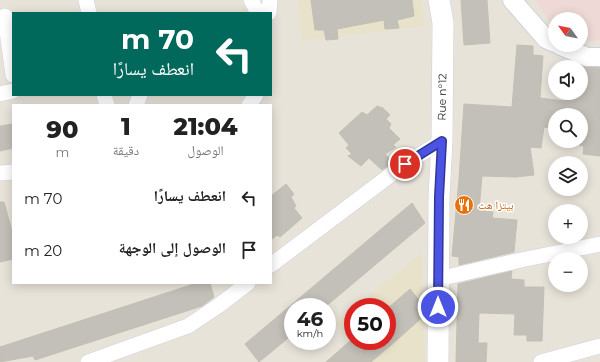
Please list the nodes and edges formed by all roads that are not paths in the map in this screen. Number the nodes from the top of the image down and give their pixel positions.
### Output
1 (86, 0) edge
2 (251, 0) edge
3 (270, 0) edge
4 (440, 0) edge
5 (512, 0) edge
6 (89, 12) edge
7 (257, 12) edge
8 (269, 12) edge
9 (5, 16) dead end
10 (548, 40) edge
11 (575, 52) edge
12 (600, 57) edge
13 (12, 68) edge
14 (12, 91) edge
15 (0, 94) edge
16 (442, 141) junction
17 (12, 172) edge
18 (0, 173) edge
19 (600, 244) edge
20 (272, 264) edge
21 (438, 279) junction
22 (247, 284) edge
23 (600, 346) edge
24 (88, 362) edge
25 (438, 362) edge
26 (541, 362) edge

1 - 6 street
2 - 7 street
3 - 8 street
4 - 16 main road, Rue n°12
5 - 10 street
9 - 13 street
11 - 12 street
14 - 15 street
16 - 20 street
16 - 21 main road, Rue n°12
17 - 18 street
19 - 21 street
21 - 25 main road, Rue n°12
22 - 24 street
23 - 26 street

